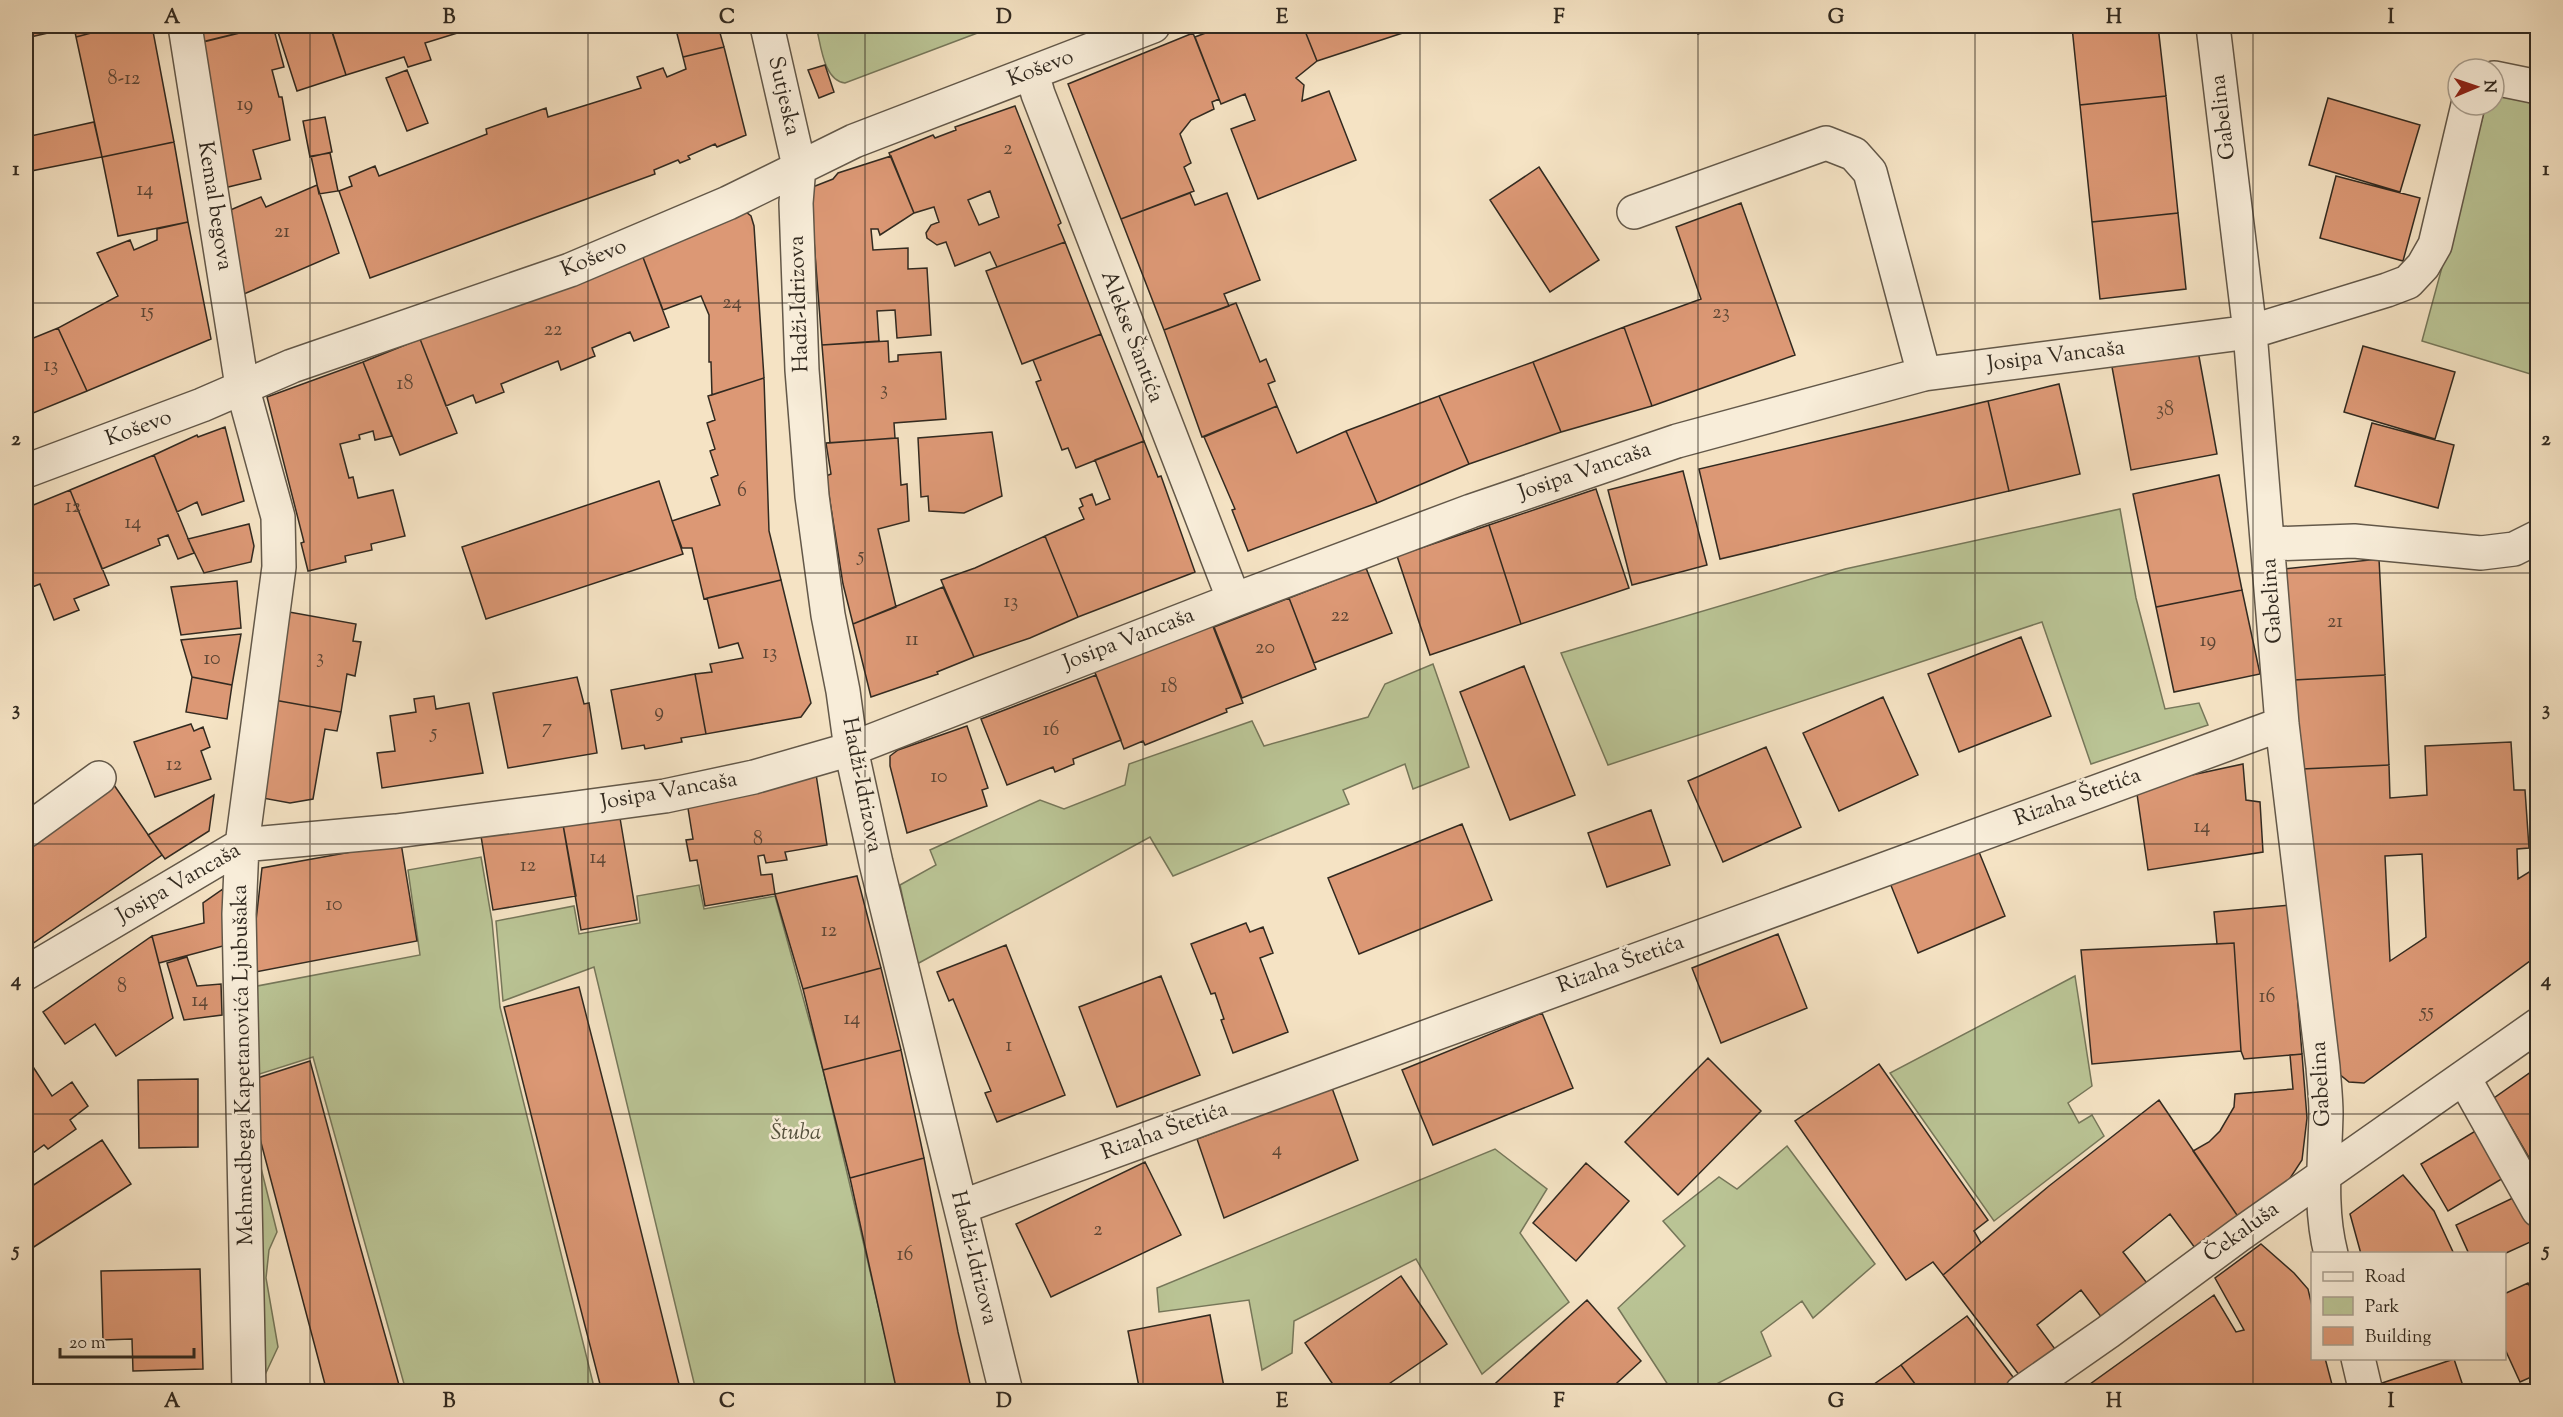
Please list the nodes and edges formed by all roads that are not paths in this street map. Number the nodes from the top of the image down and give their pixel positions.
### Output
1 (185, 26) edge
2 (767, 26) edge
3 (1153, 26) edge
4 (2213, 26) edge
5 (1032, 73) junction
6 (2506, 80) edge
7 (2538, 87) edge
8 (2465, 117) edge
9 (799, 166) junction
10 (1634, 212) dead end
11 (2250, 332) junction
12 (1924, 374) junction
13 (242, 386) junction
14 (26, 471) edge
15 (2538, 537) edge
16 (2269, 544) junction
17 (1234, 600) junction
18 (2282, 724) junction
19 (851, 749) junction
20 (99, 778) dead end
21 (26, 831) edge
22 (242, 845) junction
23 (26, 974) edge
24 (2538, 1025) edge
25 (2464, 1078) junction
26 (2322, 1176) junction
27 (961, 1207) junction
28 (2537, 1209) edge
29 (2331, 1252) edge
30 (2358, 1360) edge
31 (249, 1392) edge
32 (1006, 1392) edge
33 (2022, 1392) edge
34 (2366, 1392) edge

1 - 13 street, Kemal begova
2 - 9 street, Sutjeska
3 - 5 street, Koševo
4 - 11 street, Gabelina
5 - 9 street, Koševo
5 - 17 street, Alekse Šantića
6 - 7 street
8 - 11 street, Josipa Vancaša
9 - 13 street, Koševo
9 - 19 street, Hadži-Idrizova
10 - 12 street
11 - 12 street, Josipa Vancaša
11 - 16 street, Gabelina
12 - 17 street, Josipa Vancaša
13 - 14 street, Koševo
13 - 22 street, Mehmedbega Kapetanovića Ljubušaka
15 - 16 street
16 - 18 street, Gabelina
17 - 19 street, Josipa Vancaša
18 - 26 street, Gabelina
18 - 27 street, Rizaha Štetića
19 - 22 street, Josipa Vancaša
19 - 27 street, Hadži-Idrizova
20 - 21 street
22 - 23 street, Josipa Vancaša
22 - 31 street, Mehmedbega Kapetanovića Ljubušaka
24 - 25 street, Čekaluša
25 - 26 street, Čekaluša
25 - 28 street
26 - 29 street, Gabelina
26 - 33 street, Čekaluša
27 - 32 street, Hadži-Idrizova
30 - 34 street

